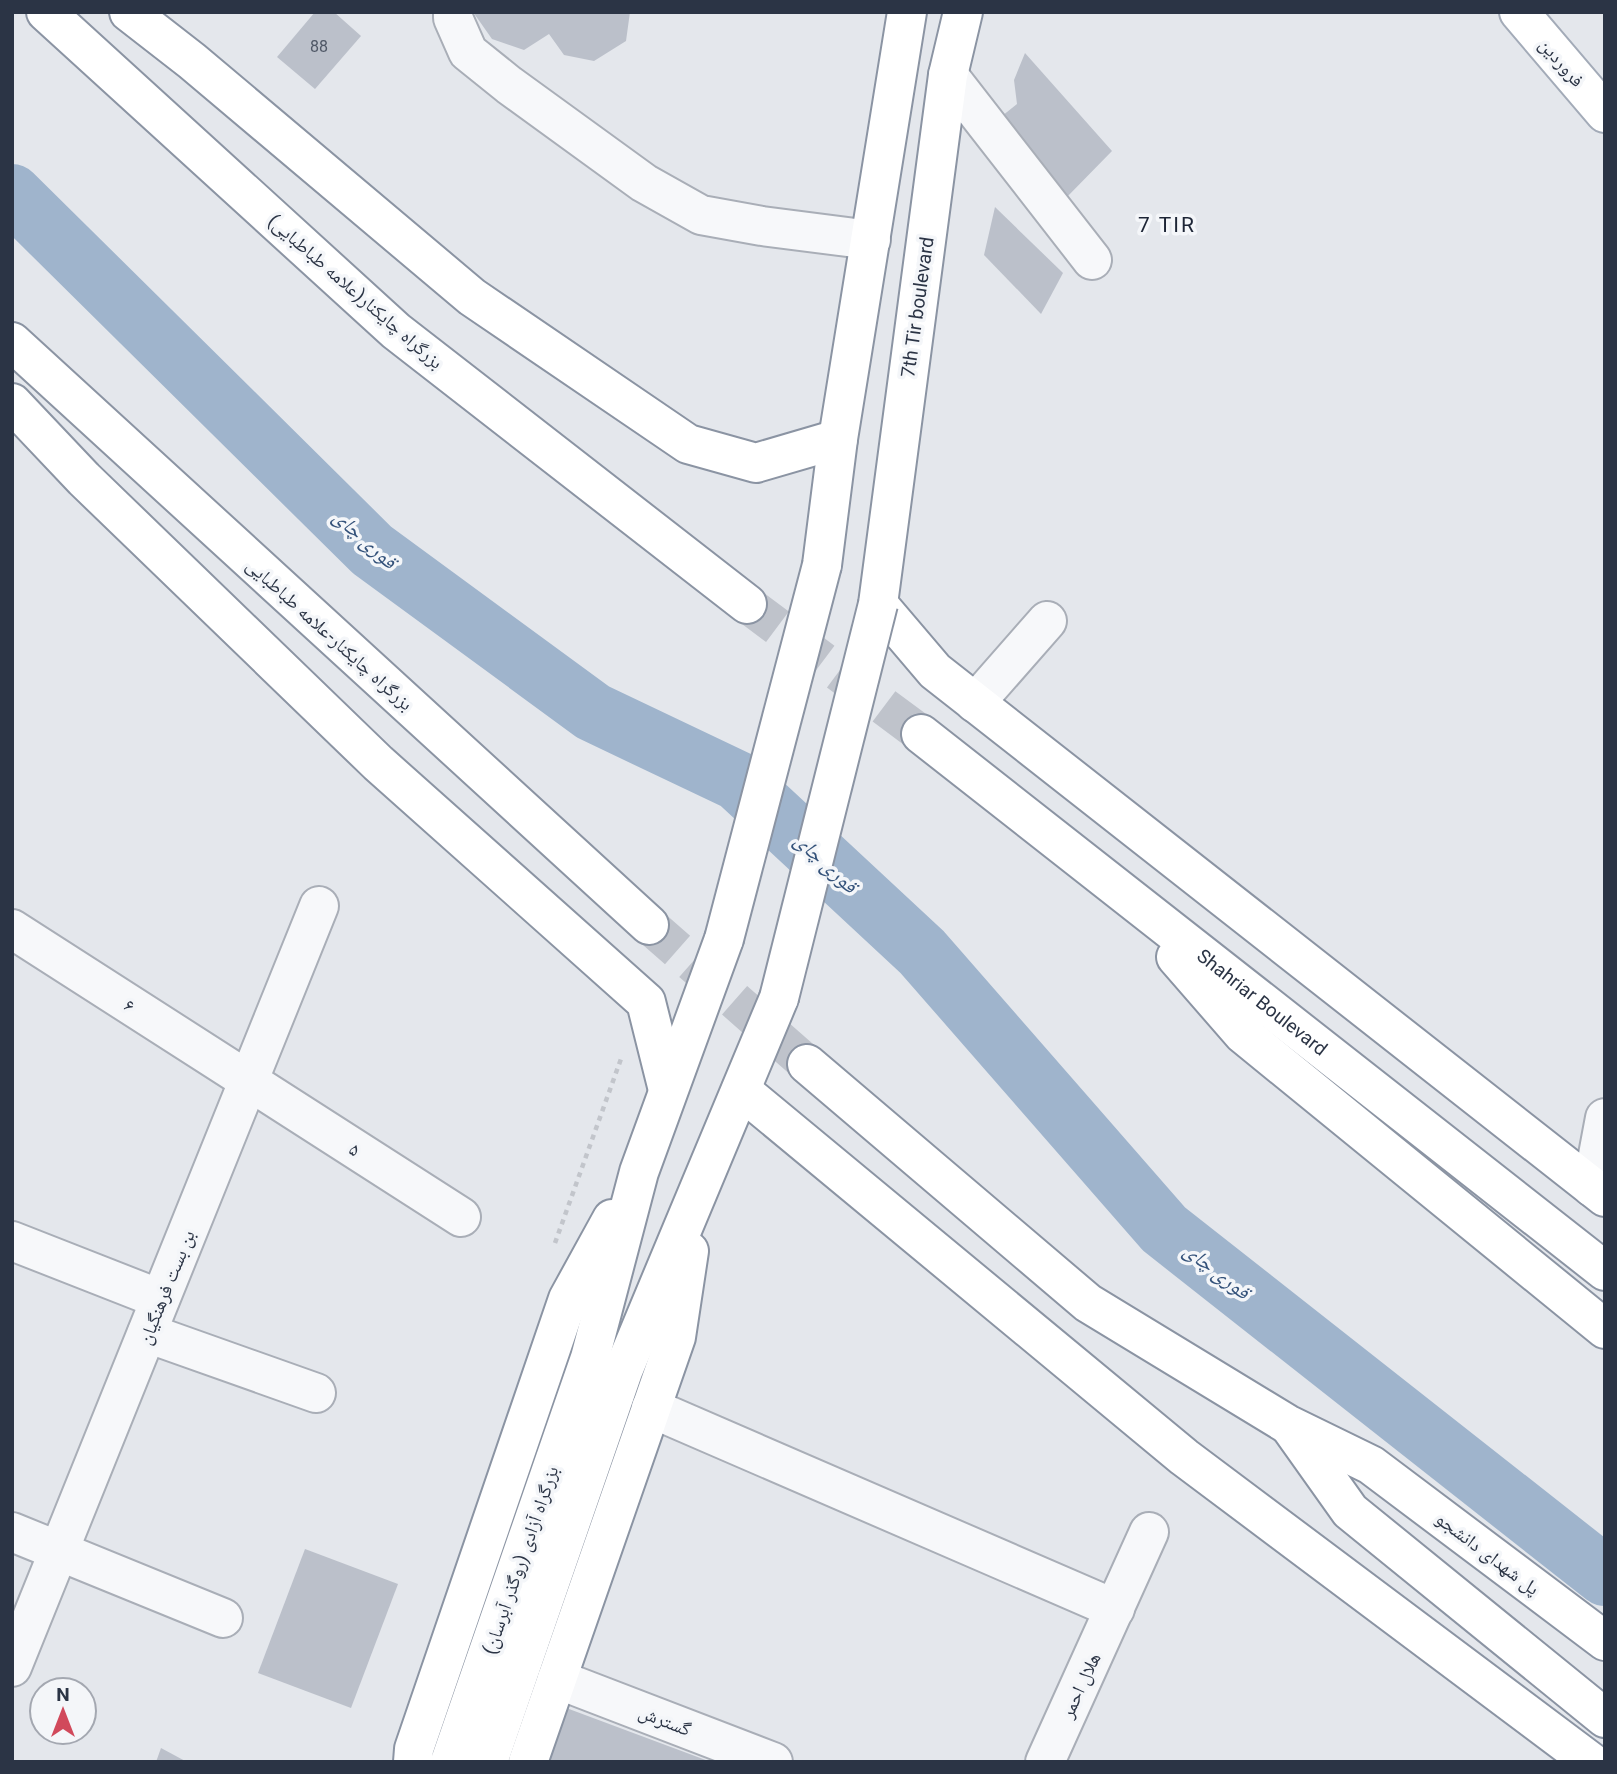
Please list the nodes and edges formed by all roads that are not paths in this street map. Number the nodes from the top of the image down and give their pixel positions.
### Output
1 (46, 12) edge
2 (129, 12) edge
3 (453, 12) edge
4 (907, 12) edge
5 (963, 12) edge
6 (1519, 12) edge
7 (947, 75) junction
8 (1605, 113) edge
9 (871, 240) junction
10 (1092, 260) dead end
11 (12, 342) edge
12 (12, 403) edge
13 (838, 439) junction
14 (747, 604) tunnel mouth
15 (878, 604) junction
16 (1047, 621) dead end
17 (975, 703) junction
18 (921, 734) tunnel mouth
19 (1118, 889) junction
20 (319, 906) dead end
21 (649, 925) tunnel mouth
22 (12, 929) edge
23 (807, 1063) tunnel mouth
24 (249, 1081) junction
25 (668, 1090) junction
26 (741, 1090) junction
27 (1605, 1118) edge
28 (639, 1172) junction
29 (1599, 1192) edge
30 (698, 1196) junction
31 (461, 1217) dead end
32 (12, 1241) edge
33 (1605, 1271) edge
34 (154, 1316) junction
35 (1605, 1329) edge
36 (606, 1365) junction
37 (316, 1392) dead end
38 (651, 1408) junction
39 (1287, 1424) junction
40 (12, 1532) edge
41 (1149, 1532) dead end
42 (59, 1551) junction
43 (1115, 1609) junction
44 (223, 1618) dead end
45 (1605, 1641) edge
46 (12, 1667) edge
47 (557, 1679) junction
48 (1605, 1718) edge
49 (412, 1758) edge
50 (450, 1762) edge
51 (488, 1762) edge
52 (528, 1762) edge
53 (773, 1762) edge
54 (1045, 1762) edge
55 (1591, 1762) edge

1 - 14 main road, بزرگراه چایکنار(علامه طباطبایی)
2 - 13 main road
3 - 9 street
4 - 9 main road
5 - 7 main road, 7th Tir boulevard
6 - 8 main road, فروردین
7 - 10 street
7 - 15 main road, 7th Tir boulevard
9 - 13 main road
11 - 21 main road, بزرگراه چایکنار-علامه طباطبایی
12 - 25 main road
13 - 25 main road, bridge
15 - 17 main road
15 - 26 main road, 7th Tir boulevard, bridge
16 - 17 street
17 - 29 main road
18 - 19 main road, Shahriar Boulevard
19 - 33 main road, Shahriar Boulevard
19 - 35 main road
20 - 24 street, بن بست فرهنگیان
22 - 24 street, ۶
23 - 39 main road, پل شهدای دانشجو
24 - 31 street, ۵
24 - 34 street, بن بست فرهنگیان
25 - 28 main road
26 - 30 main road, 7th Tir boulevard
26 - 55 main road
27 - 29 street
28 - 36 main road
28 - 49 main road
30 - 36 main road
30 - 38 main road
32 - 34 street
34 - 37 street
34 - 42 street, بن بست فرهنگیان
36 - 50 main road, بزرگراه آزادی (روگذر آبرسان)
36 - 51 main road, بزرگراه آزادی (روگذر آبرسان)
38 - 43 street
38 - 47 main road
39 - 45 main road, پل شهدای دانشجو
39 - 48 main road
40 - 42 street
41 - 43 street, هلال احمر
42 - 44 street
42 - 46 street, بن بست فرهنگیان
43 - 54 street, هلال احمر
47 - 52 main road
47 - 53 street, گسترش

